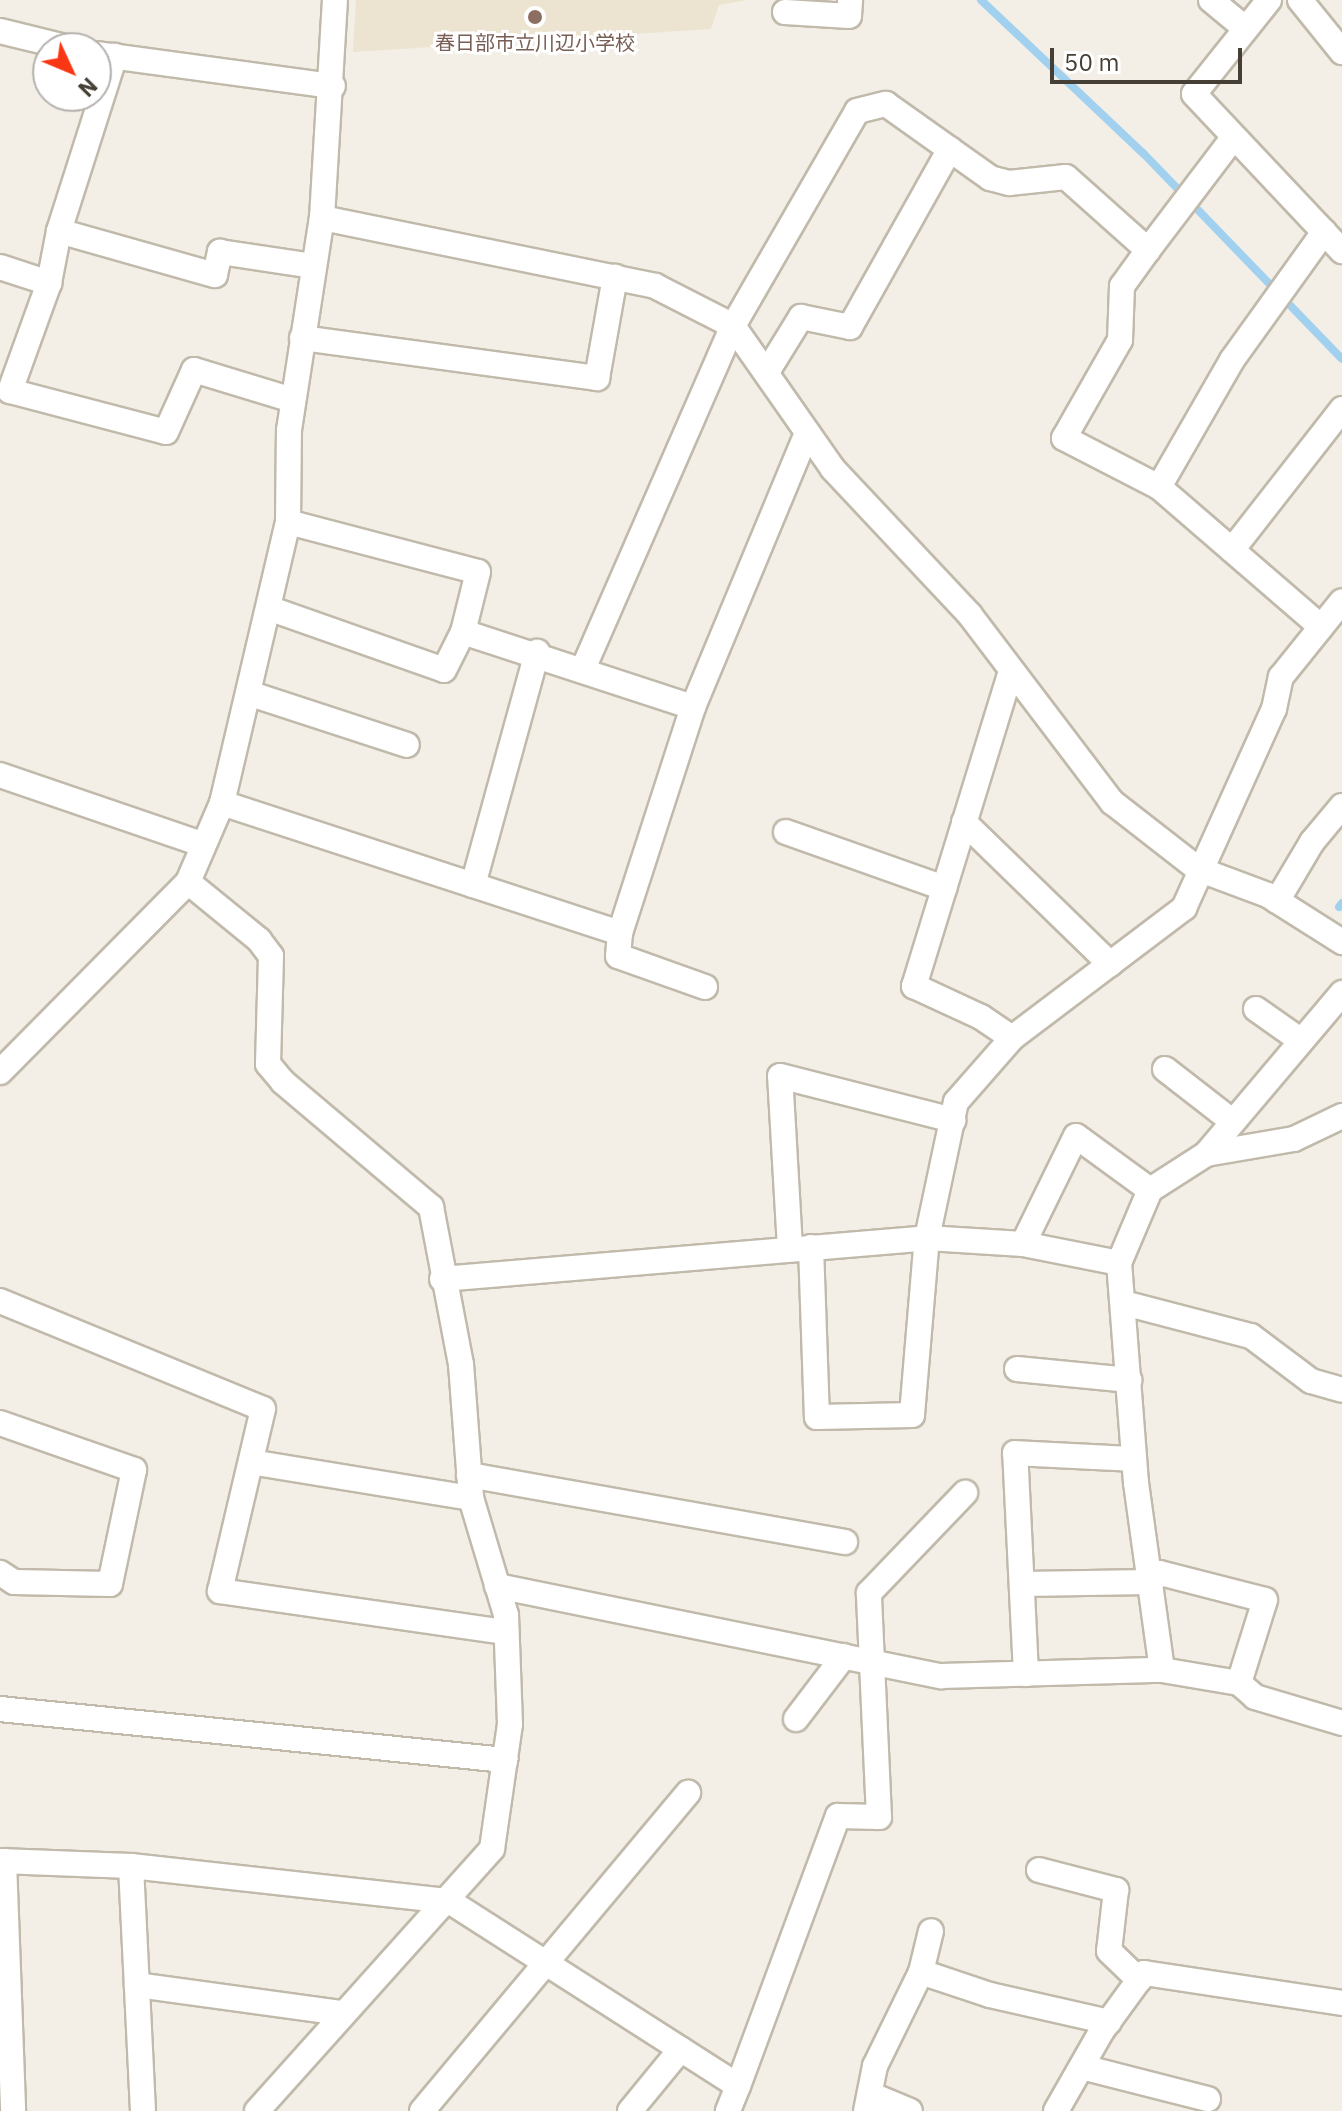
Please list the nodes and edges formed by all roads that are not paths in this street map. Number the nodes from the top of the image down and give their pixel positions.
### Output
1 (335, 0) edge
2 (850, 0) edge
3 (1211, 0) edge
4 (1269, 0) edge
5 (1300, 0) edge
6 (785, 12) dead end
7 (1246, 29) junction
8 (0, 31) edge
9 (32, 39) edge
10 (1342, 52) edge
11 (112, 56) edge
12 (333, 86) junction
13 (91, 112) edge
14 (1233, 138) junction
15 (950, 149) junction
16 (322, 218) junction
17 (59, 231) junction
18 (1324, 232) junction
19 (1148, 250) junction
20 (1342, 251) edge
21 (314, 266) junction
22 (0, 267) edge
23 (615, 277) junction
24 (49, 283) junction
25 (733, 326) junction
26 (302, 338) junction
27 (767, 372) junction
28 (293, 400) junction
29 (1342, 409) edge
30 (807, 433) junction
31 (1159, 487) junction
32 (288, 522) junction
33 (1232, 550) junction
34 (1342, 601) edge
35 (271, 609) junction
36 (1321, 627) junction
37 (463, 632) junction
38 (537, 652) junction
39 (583, 669) junction
40 (1011, 671) junction
41 (248, 693) junction
42 (693, 707) junction
43 (407, 745) dead end
44 (0, 775) edge
45 (222, 803) junction
46 (1342, 806) edge
47 (964, 822) junction
48 (786, 832) dead end
49 (201, 844) junction
50 (1198, 869) junction
51 (188, 882) junction
52 (473, 885) junction
53 (944, 888) junction
54 (1277, 901) junction
55 (620, 933) junction
56 (1342, 942) edge
57 (1110, 964) junction
58 (705, 987) dead end
59 (1342, 993) edge
60 (1256, 1009) dead end
61 (1012, 1038) junction
62 (1300, 1040) junction
63 (1165, 1069) dead end
64 (0, 1072) edge
65 (1342, 1116) edge
66 (953, 1120) junction
67 (1233, 1122) junction
68 (1206, 1154) junction
69 (1150, 1190) junction
70 (927, 1238) junction
71 (1023, 1244) junction
72 (800, 1247) junction
73 (1119, 1263) junction
74 (442, 1279) junction
75 (0, 1301) edge
76 (1124, 1303) junction
77 (1017, 1369) dead end
78 (1129, 1380) junction
79 (1342, 1390) edge
80 (0, 1423) edge
81 (1134, 1459) junction
82 (251, 1462) junction
83 (470, 1486) junction
84 (965, 1493) dead end
85 (845, 1542) dead end
86 (0, 1573) edge
87 (1150, 1582) junction
88 (1022, 1584) junction
89 (497, 1586) junction
90 (506, 1632) junction
91 (844, 1656) junction
92 (876, 1663) junction
93 (1162, 1670) junction
94 (1026, 1674) junction
95 (1239, 1683) junction
96 (0, 1709) edge
97 (796, 1719) dead end
98 (1342, 1723) edge
99 (505, 1760) junction
100 (688, 1793) dead end
101 (2, 1861) edge
102 (131, 1866) junction
103 (1039, 1870) dead end
104 (449, 1901) junction
105 (931, 1931) dead end
106 (545, 1963) junction
107 (921, 1972) junction
108 (1139, 1980) junction
109 (137, 1985) junction
110 (1342, 2003) edge
111 (341, 2013) junction
112 (1109, 2022) junction
113 (681, 2049) junction
114 (1082, 2067) junction
115 (738, 2086) junction
116 (1208, 2099) dead end
117 (869, 2103) edge
118 (13, 2111) edge
119 (143, 2111) edge
120 (257, 2111) edge
121 (422, 2111) edge
122 (630, 2111) edge
123 (728, 2111) edge
124 (910, 2111) edge
125 (1056, 2111) edge

1 - 12 street
2 - 6 street
3 - 7 street
4 - 7 street
5 - 10 street
7 - 14 street
8 - 9 street
11 - 12 street
12 - 16 street
13 - 17 street
14 - 18 street
14 - 19 street
15 - 19 street
15 - 25 street
15 - 27 street
16 - 21 street
16 - 23 street
17 - 21 street
17 - 24 street
18 - 20 street
18 - 31 street
19 - 31 street
21 - 26 street
22 - 24 street
23 - 25 street
23 - 26 street
24 - 28 street
25 - 27 street
25 - 39 street
26 - 28 street
27 - 30 street
28 - 32 street
29 - 33 street
30 - 40 street
30 - 42 street
31 - 33 street
32 - 35 street
32 - 37 street
33 - 36 street
34 - 36 street
35 - 37 street
35 - 41 street
36 - 50 street
37 - 38 street
38 - 39 street
38 - 52 street
39 - 42 street
40 - 47 street
40 - 50 street
41 - 43 street
41 - 45 street
42 - 55 street
44 - 49 street
45 - 49 street
45 - 52 street
46 - 54 street
47 - 53 street
47 - 57 street
48 - 53 street
49 - 51 street
50 - 54 street
50 - 57 street
51 - 64 street
51 - 74 street
52 - 55 street
53 - 61 street
54 - 56 street
55 - 58 street
57 - 61 street
59 - 62 street
60 - 62 street
61 - 66 street
62 - 67 street
63 - 67 street
65 - 68 street
66 - 70 street
66 - 72 street
67 - 68 street
68 - 69 street
69 - 71 street
69 - 73 street
70 - 71 street
70 - 72 street
70 - 72 street
71 - 73 street
72 - 74 street
73 - 76 street
74 - 83 street
75 - 82 street
76 - 78 street
76 - 79 street
77 - 78 street
78 - 81 street
80 - 86 street
81 - 87 street
81 - 88 street
82 - 83 street
82 - 90 street
83 - 85 street
83 - 89 street
84 - 92 street
87 - 88 street
87 - 93 street
87 - 95 street
88 - 94 street
89 - 90 street
89 - 91 street
90 - 99 street
91 - 92 street
91 - 97 street
92 - 94 street
92 - 115 street
93 - 94 street
93 - 95 street
95 - 98 street
96 - 99 street
99 - 104 street
100 - 106 street
101 - 102 street
101 - 118 street
102 - 104 street
102 - 109 street
103 - 108 street
104 - 106 street
104 - 111 street
105 - 107 street
106 - 113 street
106 - 121 street
107 - 112 street
107 - 117 street
108 - 110 street
108 - 112 street
109 - 111 street
109 - 119 street
111 - 120 street
112 - 114 street
113 - 115 street
113 - 122 street
114 - 116 street
114 - 125 street
115 - 123 street
117 - 124 street

